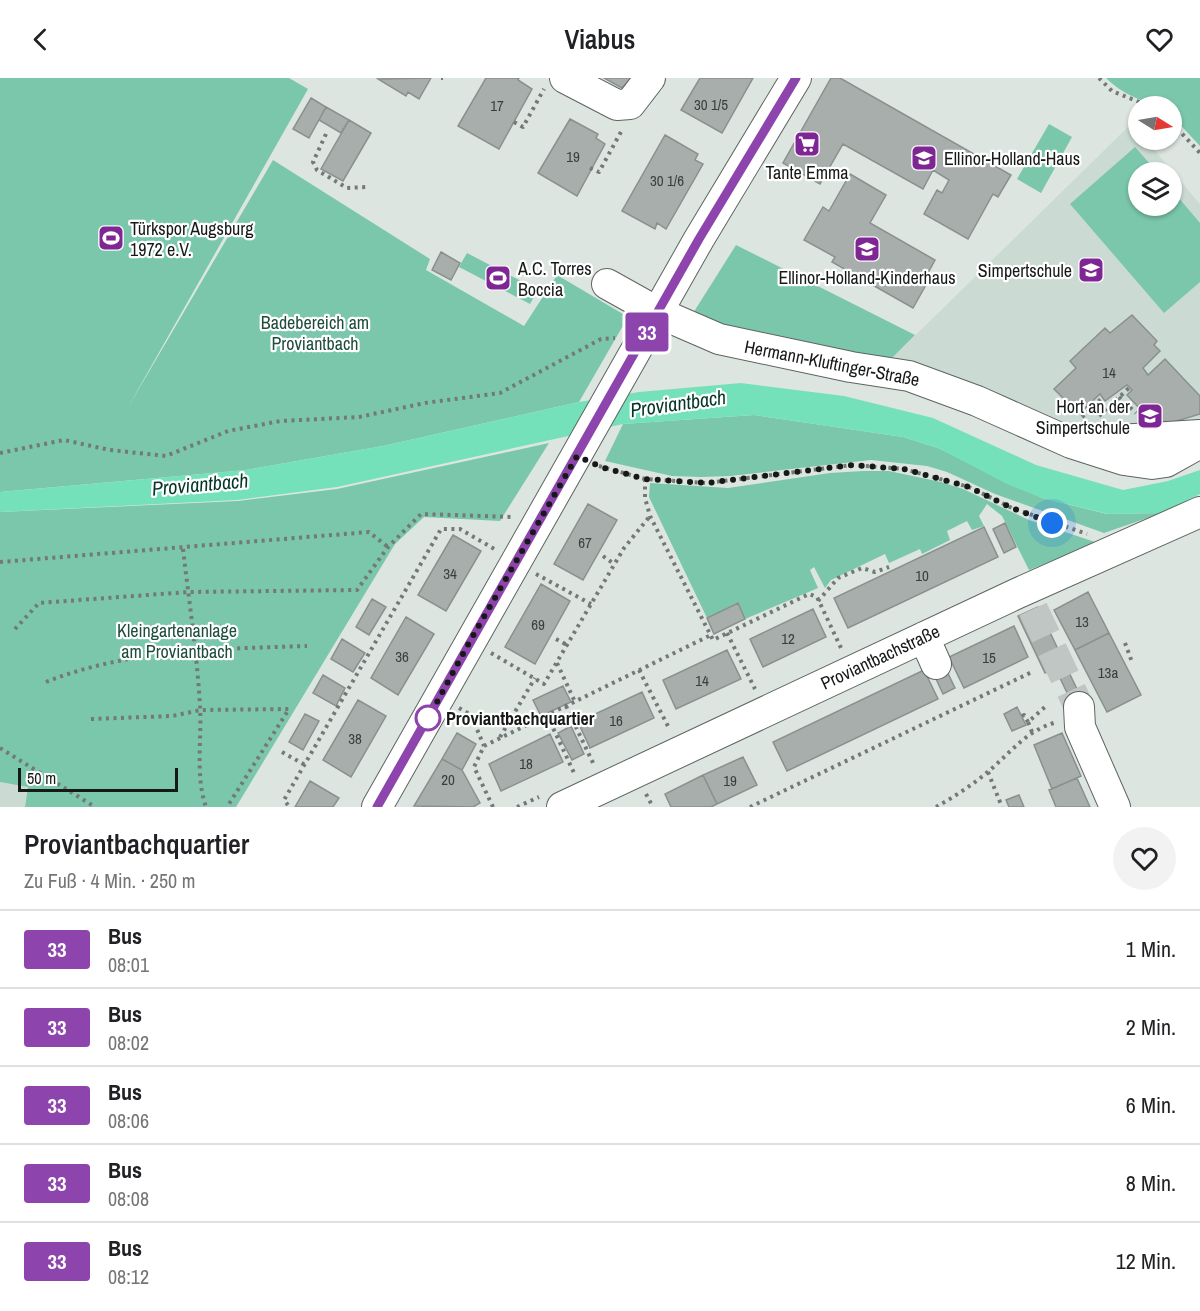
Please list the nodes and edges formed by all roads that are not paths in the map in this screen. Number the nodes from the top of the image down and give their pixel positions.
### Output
1 (650, 78) edge
2 (796, 78) edge
3 (555, 83) edge
4 (607, 284) dead end
5 (647, 333) junction
6 (1076, 430) junction
7 (1200, 435) edge
8 (1200, 442) edge
9 (1200, 512) edge
10 (924, 637) junction
11 (936, 664) dead end
12 (1079, 717) tunnel mouth
13 (377, 807) edge
14 (562, 807) edge
15 (1115, 807) edge

1 - 3 street
2 - 5 street
4 - 5 street, Hermann-Kluftinger-Straße
5 - 6 street, Hermann-Kluftinger-Straße
5 - 13 street
6 - 7 street, Hermann-Kluftinger-Straße
6 - 8 street, Hermann-Kluftinger-Straße
9 - 10 street, Proviantbachstraße
10 - 11 street
10 - 14 street, Proviantbachstraße
12 - 15 street

